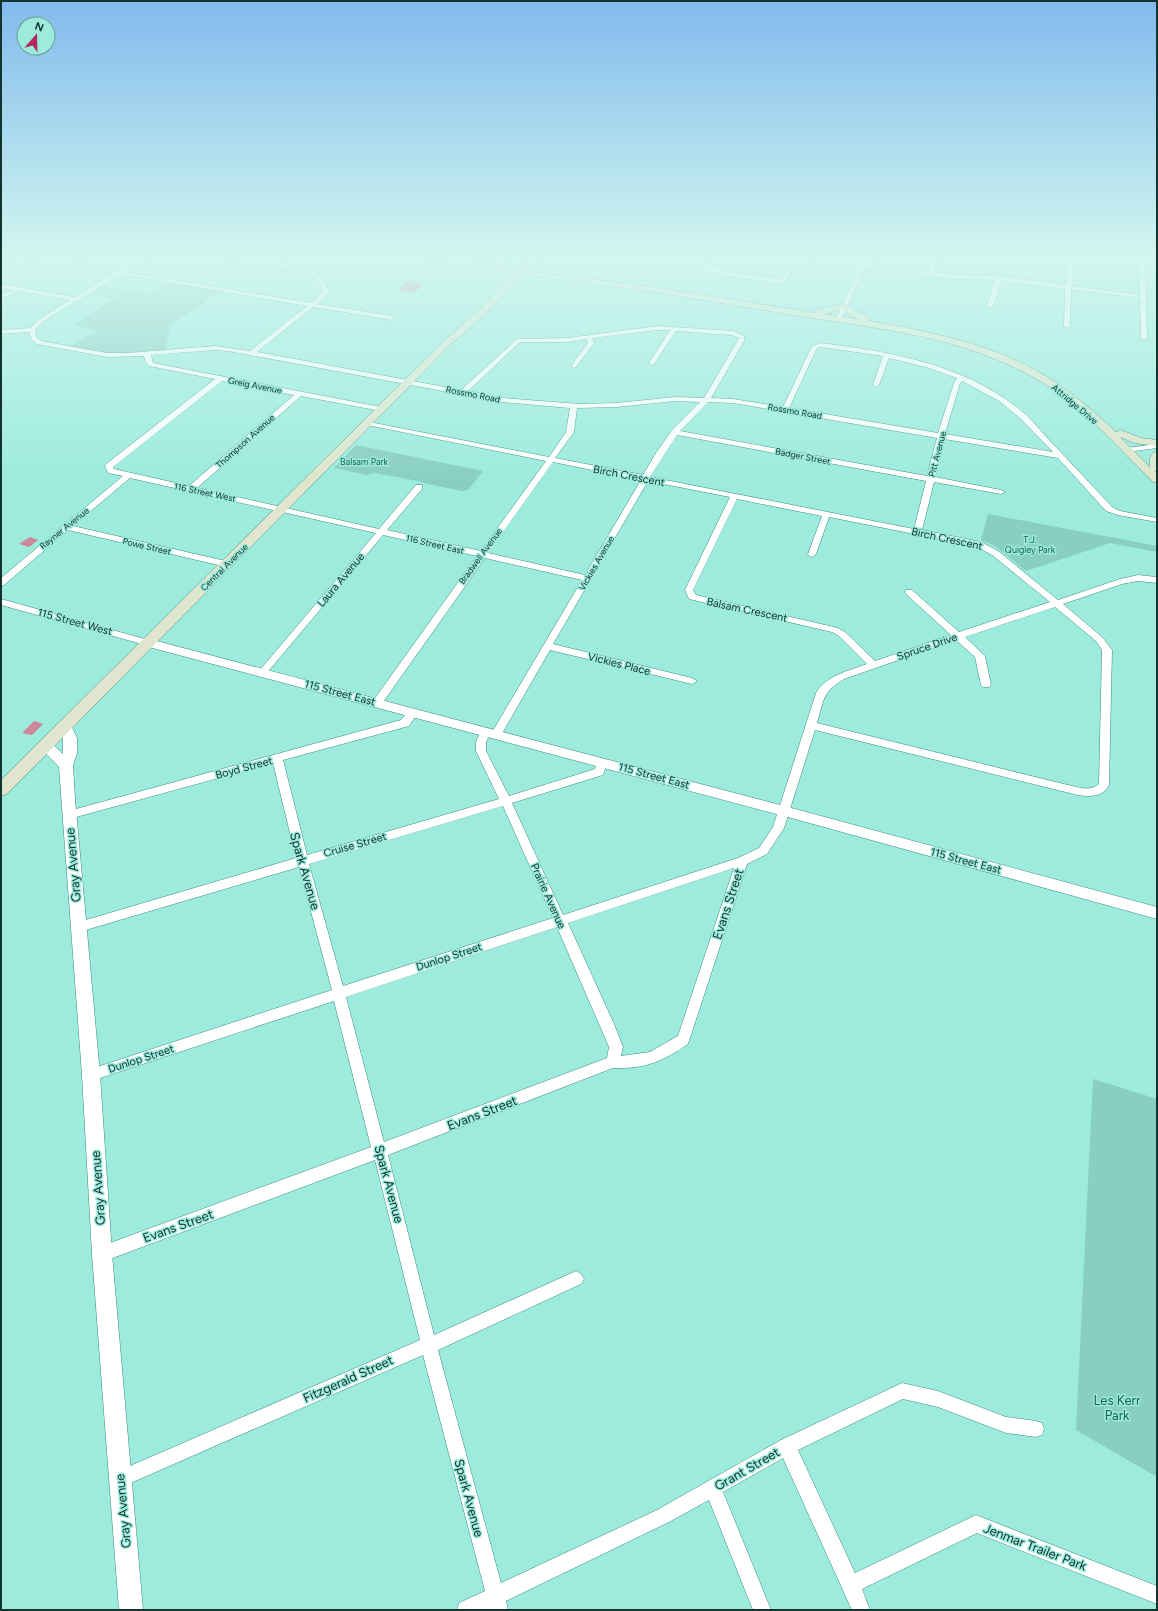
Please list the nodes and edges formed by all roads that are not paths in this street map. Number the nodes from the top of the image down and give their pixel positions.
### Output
1 (32, 333) edge
2 (278, 333) edge
3 (459, 333) edge
4 (616, 333) edge
5 (671, 333) edge
6 (733, 333) edge
7 (919, 333) edge
8 (938, 333) edge
9 (1144, 333) edge
10 (589, 338) junction
11 (1144, 338) dead end
12 (148, 353) junction
13 (252, 354) junction
14 (887, 355) junction
15 (652, 363) dead end
16 (574, 366) dead end
17 (962, 377) junction
18 (221, 378) junction
19 (408, 382) junction
20 (876, 385) dead end
21 (462, 392) junction
22 (299, 394) junction
23 (706, 400) junction
24 (574, 406) junction
25 (381, 409) junction
26 (785, 410) junction
27 (367, 423) junction
28 (675, 432) junction
29 (1121, 433) junction
30 (941, 437) junction
31 (1157, 444) edge
32 (1132, 450) junction
33 (1157, 454) edge
34 (1060, 456) junction
35 (549, 460) junction
36 (1157, 468) edge
37 (129, 475) junction
38 (645, 479) junction
39 (930, 480) junction
40 (1157, 480) edge
41 (419, 487) dead end
42 (191, 489) junction
43 (1001, 492) dead end
44 (734, 497) junction
45 (282, 509) junction
46 (826, 515) junction
47 (1157, 520) edge
48 (67, 527) junction
49 (381, 532) junction
50 (917, 532) junction
51 (812, 554) dead end
52 (482, 555) junction
53 (227, 564) junction
54 (587, 578) junction
55 (1157, 580) edge
56 (1, 583) edge
57 (909, 592) dead end
58 (1, 602) edge
59 (1056, 603) junction
60 (958, 637) junction
61 (149, 642) junction
62 (547, 646) junction
63 (874, 666) junction
64 (262, 673) junction
65 (692, 681) dead end
66 (986, 685) dead end
67 (376, 703) junction
68 (413, 712) junction
69 (811, 725) junction
70 (65, 726) junction
71 (491, 733) junction
72 (46, 746) junction
73 (277, 759) junction
74 (602, 763) junction
75 (66, 765) junction
76 (1, 790) edge
77 (506, 801) junction
78 (784, 811) junction
79 (69, 815) junction
80 (302, 861) junction
81 (742, 861) junction
82 (1157, 913) edge
83 (559, 920) junction
84 (79, 927) junction
85 (339, 993) junction
86 (613, 1062) junction
87 (91, 1075) junction
88 (380, 1151) junction
89 (102, 1254) junction
90 (576, 1279) dead end
91 (430, 1345) junction
92 (1036, 1429) dead end
93 (787, 1446) junction
94 (120, 1479) junction
95 (713, 1488) junction
96 (851, 1585) junction
97 (1157, 1595) edge
98 (497, 1603) edge
99 (131, 1610) edge
100 (466, 1610) edge
101 (762, 1610) edge
102 (861, 1610) edge

1 - 12 street, Rossmo Road
2 - 13 street
3 - 19 main road, Central Avenue
4 - 10 street
5 - 15 street
6 - 23 street, Vickies Avenue
7 - 32 main road, Attridge Drive
8 - 29 main road, Attridge Drive
9 - 11 street
10 - 16 street
10 - 21 street
12 - 13 street, Rossmo Road
12 - 18 street
13 - 19 street, Rossmo Road
14 - 17 street
14 - 20 street
14 - 26 street
17 - 30 street, Pitt Avenue
17 - 34 street
18 - 22 street, Greig Avenue
18 - 37 street, Greig Avenue
19 - 21 street, Rossmo Road
19 - 25 main road, Central Avenue
21 - 24 street, Rossmo Road
22 - 25 street, Greig Avenue
22 - 42 street, Thompson Avenue
23 - 24 street, Rossmo Road
23 - 26 street, Rossmo Road
23 - 28 street, Vickies Avenue
24 - 35 street, Bradwell Avenue
25 - 27 main road, Central Avenue
26 - 30 street, Rossmo Road
27 - 35 street, Birch Crescent
27 - 45 main road, Central Avenue
28 - 38 street, Vickies Avenue
28 - 39 street, Badger Street
29 - 31 main road
29 - 32 main road, Attridge Drive
30 - 34 street, Rossmo Road
30 - 39 street, Pitt Avenue
31 - 32 street
32 - 36 main road, Attridge Drive
32 - 40 main road, Attridge Drive
33 - 36 main road
34 - 47 street
35 - 38 street, Birch Crescent
35 - 52 street, Bradwell Avenue
37 - 42 street, 116 Street West
37 - 48 street, Rayner Avenue
38 - 44 street, Birch Crescent
38 - 54 street, Vickies Avenue
39 - 43 street, Badger Street
39 - 50 street, Pitt Avenue
41 - 49 street, Laura Avenue
42 - 45 street, 116 Street West
44 - 46 street, Birch Crescent
44 - 63 street, Balsam Crescent
45 - 49 street, 116 Street East
45 - 53 main road, Central Avenue
46 - 50 street, Birch Crescent
46 - 51 street
48 - 53 street, Powe Street
48 - 56 street, Rayner Avenue
49 - 52 street, 116 Street East
49 - 64 street, Laura Avenue
50 - 59 street, Birch Crescent
52 - 54 street, 116 Street East
52 - 67 street, Bradwell Avenue
53 - 61 main road, Central Avenue
54 - 62 street, Vickies Avenue
55 - 59 street, Spruce Drive
57 - 60 street
58 - 61 street, 115 Street West
59 - 60 street, Spruce Drive
59 - 69 street, Birch Crescent
60 - 63 street, Spruce Drive
60 - 66 street
61 - 64 street, 115 Street East
61 - 70 main road, Central Avenue
62 - 65 street, Vickies Place
62 - 71 street, Vickies Avenue
63 - 69 street, Spruce Drive
64 - 67 street, 115 Street East
67 - 68 street, 115 Street East
68 - 71 street, 115 Street East
68 - 73 street, Boyd Street
69 - 78 street, Spruce Drive
70 - 72 main road, Central Avenue
70 - 75 street, Gray Avenue
71 - 74 street, 115 Street East
71 - 77 street, Prairie Avenue
72 - 75 street
72 - 76 main road, Central Avenue
73 - 79 street, Boyd Street
73 - 80 street, Spark Avenue
74 - 77 street, Cruise Street
74 - 78 street, 115 Street East
75 - 79 street, Gray Avenue
77 - 80 street, Cruise Street
77 - 83 street, Prairie Avenue
78 - 81 street, Dunlop Street
78 - 82 street, 115 Street East
79 - 84 street, Gray Avenue
80 - 84 street, Cruise Street
80 - 85 street, Spark Avenue
81 - 83 street, Dunlop Street
81 - 86 street, Evans Street
83 - 85 street, Dunlop Street
83 - 86 street, Prairie Avenue
84 - 87 street, Gray Avenue
85 - 87 street, Dunlop Street
85 - 88 street, Spark Avenue
86 - 88 street, Evans Street
87 - 89 street, Gray Avenue
88 - 89 street, Evans Street
88 - 91 street, Spark Avenue
89 - 94 street, Gray Avenue
90 - 91 street, Fitzgerald Street
91 - 94 street, Fitzgerald Street
91 - 98 street, Spark Avenue
92 - 93 street, Grant Street
93 - 95 street, Grant Street
93 - 96 street
94 - 99 street, Gray Avenue
95 - 98 street, Grant Street
95 - 101 street
96 - 97 street, Jenmar Trailer Park
96 - 102 street
98 - 100 street, Grant Street

